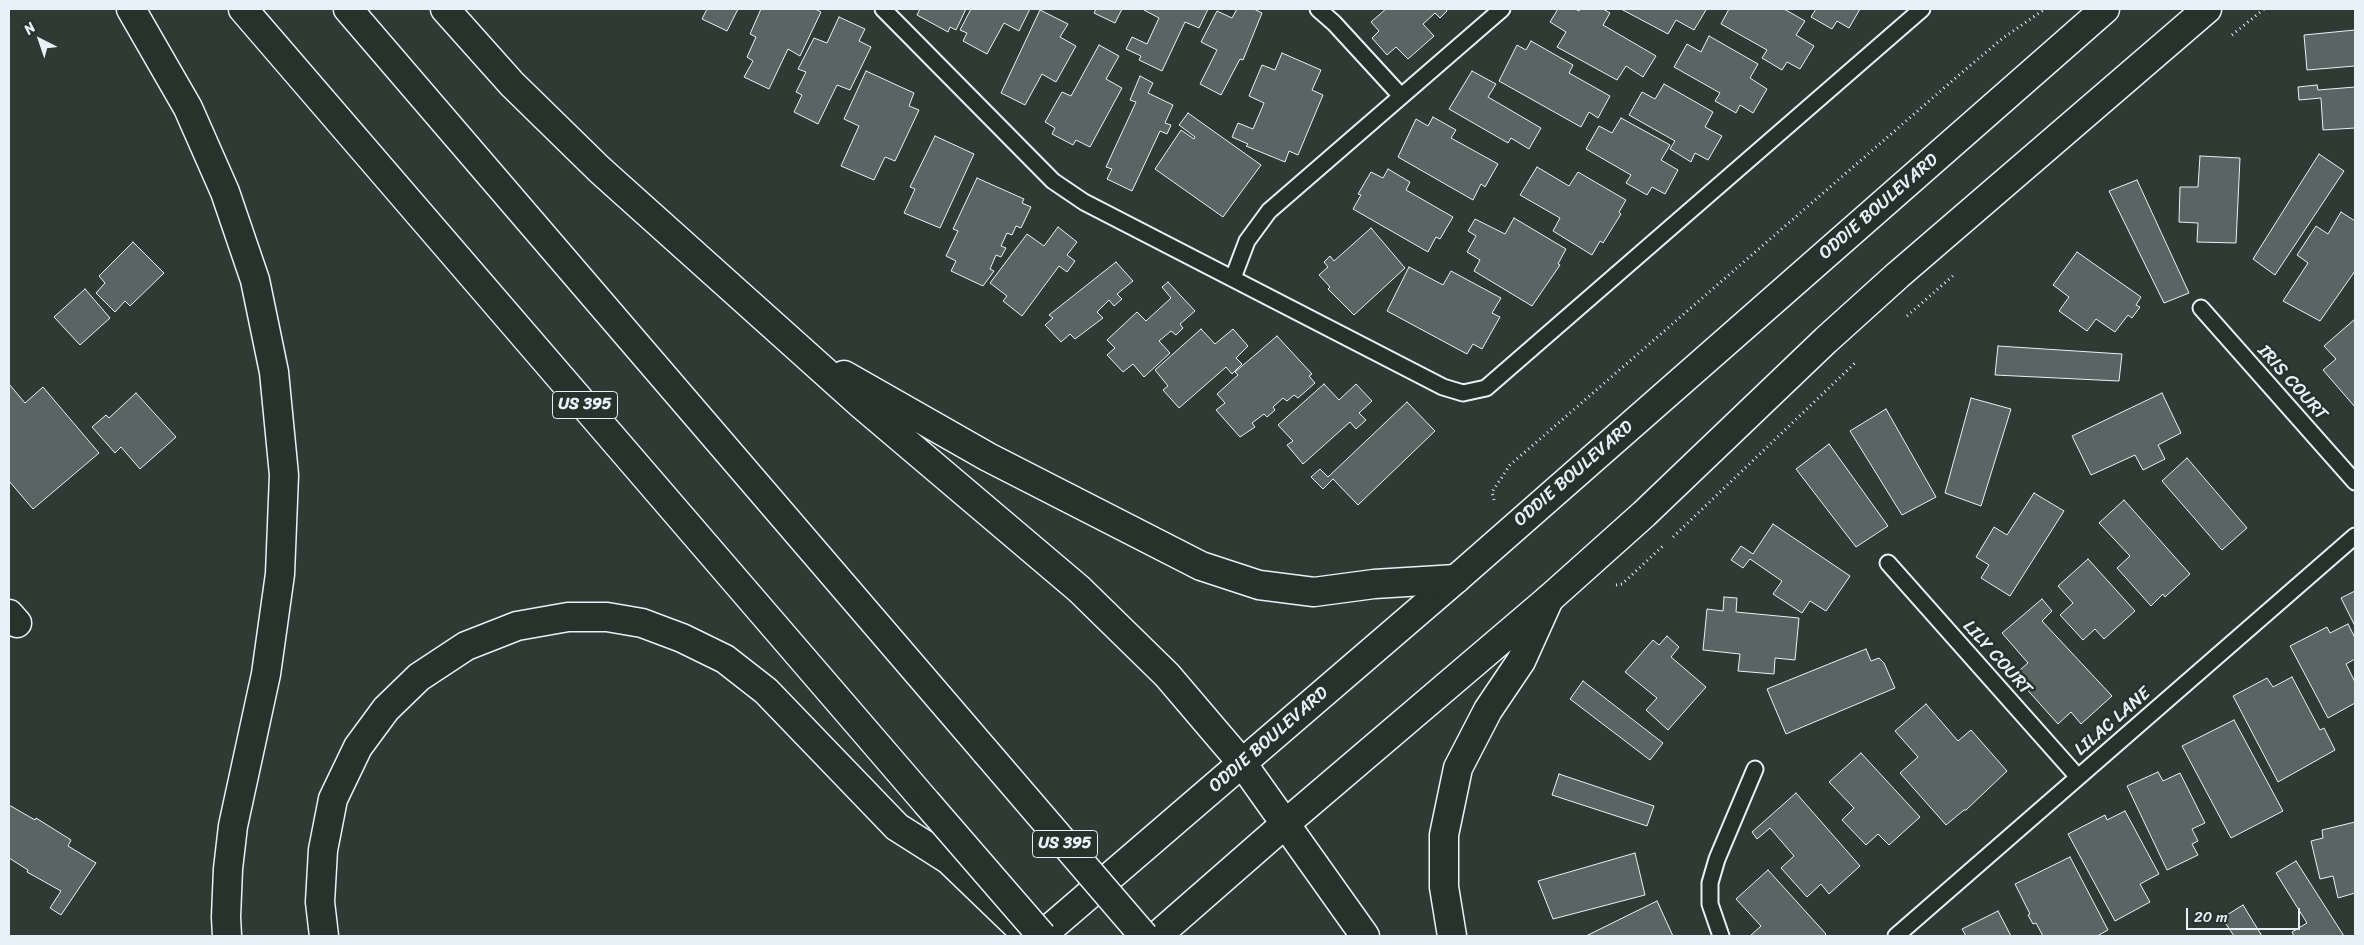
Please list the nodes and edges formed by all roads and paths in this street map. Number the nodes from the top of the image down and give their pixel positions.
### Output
1 (130, 9) edge
2 (243, 9) edge
3 (348, 9) edge
4 (445, 9) edge
5 (884, 9) edge
6 (1318, 9) edge
7 (1502, 9) edge
8 (1922, 9) edge
9 (2045, 9) edge
10 (2105, 9) edge
11 (2207, 9) edge
12 (2264, 9) edge
13 (2224, 41) dead end
14 (1401, 96) junction
15 (1958, 271) dead end
16 (1233, 278) junction
17 (2201, 308) dead end
18 (1901, 322) dead end
19 (809, 357) junction
20 (1858, 360) dead end
21 (2355, 482) edge
22 (2355, 536) edge
23 (1502, 538) junction
24 (1888, 563) dead end
25 (1456, 579) junction
26 (1556, 592) junction
27 (1242, 763) junction
28 (1755, 769) dead end
29 (2078, 778) junction
30 (1284, 824) junction
31 (227, 936) edge
32 (324, 936) edge
33 (1028, 936) edge
34 (1042, 936) edge
35 (1144, 936) edge
36 (1157, 936) edge
37 (1365, 936) edge
38 (1452, 936) edge
39 (1721, 936) edge
40 (1896, 936) edge

1 - 31 main road
2 - 34 main road, US 395, bridge
3 - 35 main road, US 395, bridge
4 - 19 main road
5 - 16 lane
6 - 14 lane
7 - 14 lane
8 - 16 lane
9 - 23 path
10 - 23 main road, ODDIE BOULEVARD
11 - 26 main road
12 - 13 path
14 - 16 lane
15 - 18 path
17 - 21 lane, IRIS COURT
19 - 25 main road
19 - 27 main road
20 - 26 path
22 - 29 lane, LILAC LANE
23 - 25 main road, ODDIE BOULEVARD
24 - 29 lane, LILY COURT
25 - 27 main road, ODDIE BOULEVARD
26 - 30 main road
26 - 38 main road
27 - 30 main road
27 - 34 main road, ODDIE BOULEVARD
28 - 39 lane
29 - 40 lane, LILAC LANE
30 - 36 main road
30 - 37 main road
32 - 33 main road

